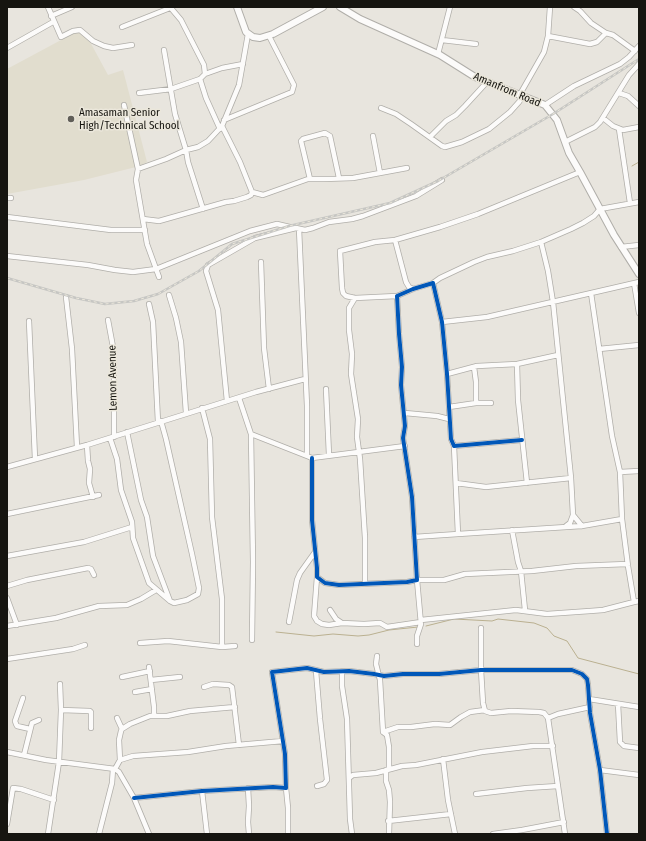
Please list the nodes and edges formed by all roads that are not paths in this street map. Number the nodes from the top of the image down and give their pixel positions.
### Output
1 (48, 7) edge
2 (72, 7) edge
3 (170, 7) edge
4 (237, 7) edge
5 (323, 7) edge
6 (450, 7) edge
7 (550, 7) edge
8 (574, 7) edge
9 (343, 8) edge
10 (52, 16) junction
11 (54, 22) junction
12 (122, 27) dead end
13 (606, 33) junction
14 (248, 34) junction
15 (269, 36) junction
16 (548, 36) junction
17 (442, 40) junction
18 (476, 44) dead end
19 (132, 45) dead end
20 (639, 46) edge
21 (7, 48) edge
22 (164, 50) dead end
23 (634, 51) junction
24 (438, 54) junction
25 (243, 64) junction
26 (639, 64) edge
27 (205, 74) junction
28 (200, 79) junction
29 (487, 82) junction
30 (171, 89) junction
31 (139, 93) dead end
32 (619, 93) junction
33 (521, 96) junction
34 (124, 105) dead end
35 (545, 105) junction
36 (639, 106) edge
37 (381, 108) dead end
38 (603, 118) junction
39 (224, 120) junction
40 (639, 127) edge
41 (221, 128) junction
42 (619, 128) junction
43 (373, 136) dead end
44 (430, 137) junction
45 (565, 142) junction
46 (186, 150) junction
47 (407, 168) dead end
48 (138, 169) junction
49 (580, 172) junction
50 (380, 173) junction
51 (310, 178) junction
52 (339, 178) junction
53 (442, 180) dead end
54 (252, 192) junction
55 (639, 202) edge
56 (630, 203) junction
57 (203, 208) junction
58 (600, 209) junction
59 (7, 217) edge
60 (143, 219) junction
61 (297, 229) junction
62 (145, 230) junction
63 (395, 240) junction
64 (541, 242) junction
65 (639, 245) edge
66 (621, 247) junction
67 (7, 256) edge
68 (261, 262) dead end
69 (156, 269) junction
70 (639, 274) edge
71 (159, 277) dead end
72 (433, 283) junction
73 (637, 283) edge
74 (410, 289) junction
75 (591, 293) junction
76 (168, 295) dead end
77 (346, 296) junction
78 (397, 296) junction
79 (66, 297) dead end
80 (355, 298) junction
81 (553, 302) junction
82 (149, 304) dead end
83 (349, 308) junction
84 (639, 313) edge
85 (108, 320) dead end
86 (29, 321) dead end
87 (442, 322) junction
88 (639, 345) edge
89 (599, 349) junction
90 (558, 355) junction
91 (517, 364) junction
92 (474, 367) junction
93 (447, 374) junction
94 (305, 379) junction
95 (269, 389) junction
96 (326, 389) dead end
97 (239, 398) junction
98 (227, 401) junction
99 (476, 403) junction
100 (491, 403) dead end
101 (449, 407) junction
102 (202, 408) junction
103 (405, 413) junction
104 (186, 414) junction
105 (449, 419) junction
106 (160, 422) junction
107 (127, 432) junction
108 (251, 434) junction
109 (112, 437) junction
110 (522, 440) junction
111 (87, 445) junction
112 (405, 446) junction
113 (454, 446) junction
114 (77, 447) junction
115 (359, 451) junction
116 (307, 455) junction
117 (329, 455) junction
118 (312, 458) junction
119 (35, 459) junction
120 (7, 467) edge
121 (639, 471) edge
122 (620, 472) junction
123 (571, 478) junction
124 (456, 483) junction
125 (527, 484) junction
126 (100, 495) dead end
127 (93, 497) junction
128 (7, 514) edge
129 (573, 515) junction
130 (622, 519) junction
131 (566, 526) junction
132 (582, 526) junction
133 (132, 527) junction
134 (512, 530) junction
135 (458, 534) junction
136 (414, 537) junction
137 (315, 552) junction
138 (7, 556) edge
139 (518, 562) junction
140 (628, 564) junction
141 (521, 571) junction
142 (510, 572) junction
143 (94, 575) dead end
144 (317, 577) junction
145 (417, 580) junction
146 (365, 583) junction
147 (7, 586) edge
148 (156, 590) junction
149 (7, 598) edge
150 (170, 601) junction
151 (637, 601) edge
152 (330, 610) dead end
153 (525, 610) junction
154 (421, 621) junction
155 (289, 622) dead end
156 (342, 623) junction
157 (17, 625) junction
158 (7, 626) edge
159 (481, 628) dead end
160 (252, 640) dead end
161 (140, 643) dead end
162 (417, 644) dead end
163 (85, 645) dead end
164 (235, 646) dead end
165 (222, 647) junction
166 (377, 656) dead end
167 (7, 658) edge
168 (481, 670) junction
169 (316, 671) junction
170 (342, 671) junction
171 (379, 675) junction
172 (122, 677) dead end
173 (180, 677) dead end
174 (151, 680) junction
175 (60, 684) dead end
176 (204, 687) dead end
177 (152, 689) junction
178 (135, 692) dead end
179 (23, 698) dead end
180 (589, 699) junction
181 (618, 704) junction
182 (235, 707) junction
183 (590, 707) junction
184 (639, 707) edge
185 (61, 710) junction
186 (485, 710) junction
187 (154, 716) junction
188 (118, 718) dead end
189 (548, 718) junction
190 (40, 720) dead end
191 (91, 728) dead end
192 (30, 729) junction
193 (122, 729) junction
194 (384, 732) junction
195 (283, 741) junction
196 (240, 744) junction
197 (553, 746) junction
198 (639, 748) edge
199 (7, 752) edge
200 (24, 755) junction
201 (443, 759) junction
202 (120, 760) junction
203 (59, 762) junction
204 (114, 769) junction
205 (387, 770) junction
206 (600, 770) junction
207 (639, 775) edge
208 (349, 778) junction
209 (317, 786) dead end
210 (558, 786) junction
211 (248, 788) junction
212 (286, 788) junction
213 (202, 790) junction
214 (476, 794) dead end
215 (134, 798) junction
216 (54, 800) junction
217 (451, 814) junction
218 (388, 821) junction
219 (564, 822) junction
220 (7, 824) edge
221 (48, 834) edge
222 (99, 834) edge
223 (149, 834) edge
224 (207, 834) edge
225 (249, 834) edge
226 (288, 834) edge
227 (352, 834) edge
228 (389, 834) edge
229 (455, 834) edge
230 (493, 834) edge
231 (565, 834) edge
232 (607, 834) edge

1 - 10 street
2 - 10 street
3 - 12 street
3 - 27 street
4 - 14 street
5 - 15 street
6 - 17 street
7 - 16 street
8 - 13 street
9 - 24 street, Amanfrom Road
10 - 11 street
11 - 19 street
11 - 21 street
13 - 16 street
13 - 23 street
14 - 15 street
14 - 25 street
15 - 39 street
16 - 33 street
17 - 18 street
17 - 24 street
20 - 23 street
22 - 30 street
23 - 35 street
24 - 29 street, Amanfrom Road
25 - 27 street
25 - 39 street
26 - 32 street
27 - 28 street
28 - 30 street
28 - 41 street
29 - 33 street, Amanfrom Road
29 - 44 street
30 - 31 street
30 - 46 street
32 - 36 street
32 - 38 street
33 - 35 street, Amanfrom Road
33 - 44 street
34 - 48 street
35 - 45 street, Amanfrom Road
37 - 44 street
38 - 42 street
38 - 45 street
39 - 41 street
40 - 42 street
41 - 46 street
41 - 54 street
42 - 56 street
43 - 50 street
45 - 49 street, Amanfrom Road
46 - 48 street
46 - 57 street
47 - 50 street
48 - 60 street
49 - 58 street, Amanfrom Road
49 - 63 street
50 - 52 street
51 - 52 street
51 - 52 street
51 - 54 street
53 - 61 street
54 - 57 street
55 - 56 street
56 - 58 street
57 - 60 street
58 - 64 street
58 - 66 street, Amanfrom Road
59 - 62 street
60 - 62 street
61 - 69 street
61 - 94 street
61 - 98 street
62 - 69 street
63 - 74 street
63 - 77 street
64 - 72 street
64 - 81 street
65 - 66 street
66 - 70 street, Amanfrom Road
67 - 69 street
68 - 95 street
69 - 71 street
72 - 74 street
72 - 87 street
73 - 75 street
73 - 84 street
74 - 78 street
75 - 81 street
75 - 89 street
76 - 104 street
77 - 80 street
77 - 83 street
78 - 80 street
78 - 103 street
79 - 114 street
80 - 83 street
81 - 87 street
81 - 90 street
82 - 106 street
83 - 115 street
85 - 109 street, Lemon Avenue
86 - 119 street
87 - 93 street
88 - 89 street
89 - 122 street
90 - 91 street
90 - 123 street
91 - 92 street
91 - 110 street
92 - 93 street
92 - 99 street
93 - 101 street
94 - 95 street
94 - 116 street
95 - 97 street
96 - 117 street
97 - 98 street
97 - 108 street
98 - 102 street
99 - 100 street
99 - 101 street
101 - 105 street
102 - 104 street
102 - 165 street
103 - 105 street
103 - 112 street
104 - 106 street
105 - 113 street
106 - 107 street
106 - 150 street
107 - 109 street
107 - 150 street
108 - 116 street
108 - 160 street
109 - 111 street
109 - 133 street, Lemon Avenue
110 - 113 street
110 - 125 street
111 - 114 street
111 - 127 street
112 - 115 street
112 - 136 street
113 - 124 street
114 - 119 street
115 - 117 street
115 - 146 street
116 - 118 street
117 - 118 street
118 - 137 street
119 - 120 street
121 - 122 street
122 - 130 street
123 - 125 street
123 - 129 street
124 - 125 street
124 - 135 street
126 - 127 street
127 - 128 street
129 - 131 street
129 - 132 street
130 - 132 street
130 - 140 street
131 - 132 street
131 - 134 street
133 - 138 street
133 - 148 street, Lemon Avenue
134 - 135 street
134 - 139 street
135 - 136 street
136 - 145 street
137 - 144 street
137 - 155 street
139 - 141 street
139 - 142 street
140 - 141 street
140 - 151 street
141 - 142 street
141 - 153 street
142 - 145 street
143 - 147 street
144 - 146 street
144 - 156 street
145 - 146 street
145 - 154 street
148 - 150 street, Lemon Avenue
148 - 157 street
149 - 157 street
151 - 153 street
152 - 156 street
153 - 154 street
154 - 156 street
154 - 162 street
157 - 158 street
159 - 168 street
161 - 165 street
163 - 167 street
164 - 165 street
166 - 171 street
168 - 171 street
168 - 180 street
168 - 186 street
169 - 170 street
169 - 195 street
169 - 209 street
170 - 171 street
170 - 208 street
171 - 194 street
172 - 174 street
173 - 174 street
174 - 177 street
175 - 185 street
176 - 182 street
177 - 178 street
177 - 187 street
179 - 192 street
180 - 181 street
180 - 183 street
181 - 184 street
181 - 198 street
182 - 187 street
182 - 196 street
183 - 189 street
183 - 206 street
185 - 191 street
185 - 203 street
186 - 189 street
186 - 194 street
187 - 193 street
188 - 193 street
189 - 197 street
190 - 192 street
192 - 200 street
193 - 202 street
194 - 205 street
195 - 196 street
195 - 212 street
196 - 202 street
197 - 201 street
197 - 210 street
199 - 200 street
200 - 203 street
201 - 205 street
201 - 217 street
202 - 204 street
203 - 204 street
203 - 216 street
204 - 215 street
204 - 222 street
205 - 208 street
205 - 218 street
206 - 207 street
206 - 232 street
208 - 227 street
210 - 214 street
210 - 219 street
211 - 212 street
211 - 213 street
211 - 225 street
212 - 226 street
213 - 215 street
213 - 224 street
215 - 223 street
216 - 220 street
216 - 221 street
217 - 218 street
217 - 229 street
218 - 228 street
219 - 230 street
219 - 231 street

